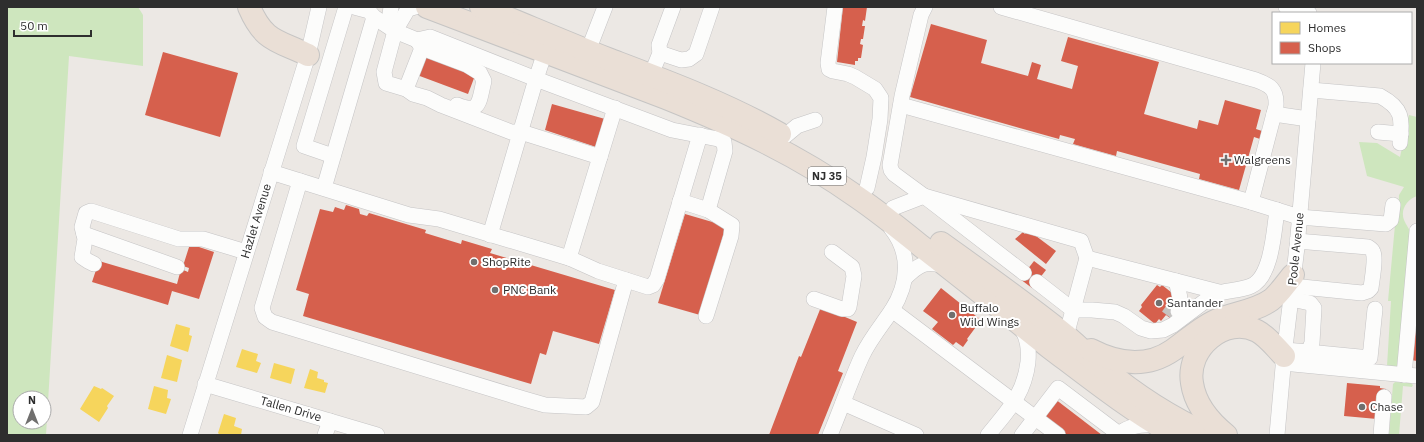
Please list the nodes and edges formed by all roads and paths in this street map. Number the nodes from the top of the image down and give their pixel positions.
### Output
1 (249, 7) edge
2 (319, 7) edge
3 (346, 7) edge
4 (354, 7) edge
5 (391, 7) edge
6 (415, 7) edge
7 (428, 7) edge
8 (481, 7) edge
9 (605, 7) edge
10 (673, 7) edge
11 (712, 7) edge
12 (835, 7) edge
13 (925, 7) edge
14 (1001, 7) edge
15 (1286, 7) edge
16 (1306, 12) edge
17 (374, 17) junction
18 (395, 31) junction
19 (420, 44) junction
20 (588, 51) junction
21 (545, 52) junction
22 (660, 53) junction
23 (308, 55) junction
24 (1313, 64) edge
25 (651, 75) junction
26 (536, 79) junction
27 (406, 89) junction
28 (1311, 90) junction
29 (427, 98) junction
30 (901, 105) junction
31 (615, 108) junction
32 (1274, 114) junction
33 (1308, 119) junction
34 (815, 120) dead end
35 (521, 132) junction
36 (1378, 132) dead end
37 (700, 135) junction
38 (785, 136) junction
39 (333, 156) junction
40 (600, 157) junction
41 (271, 172) junction
42 (300, 181) junction
43 (324, 188) junction
44 (867, 188) junction
45 (924, 196) junction
46 (680, 201) junction
47 (1251, 202) junction
48 (1393, 205) dead end
49 (708, 210) junction
50 (1277, 210) junction
51 (888, 212) junction
52 (1299, 217) junction
53 (1417, 231) edge
54 (84, 234) junction
55 (490, 235) junction
56 (1297, 241) junction
57 (246, 252) junction
58 (832, 252) dead end
59 (568, 258) junction
60 (1087, 258) junction
61 (1007, 260) junction
62 (94, 264) dead end
63 (176, 267) dead end
64 (948, 267) junction
65 (977, 269) junction
66 (1024, 273) dead end
67 (905, 278) junction
68 (626, 280) junction
69 (1176, 281) junction
70 (1292, 287) junction
71 (1219, 292) junction
72 (814, 299) dead end
73 (1375, 309) dead end
74 (892, 310) junction
75 (1073, 310) junction
76 (1036, 314) junction
77 (706, 316) dead end
78 (1014, 319) junction
79 (1157, 330) junction
80 (1067, 337) junction
81 (1308, 352) junction
82 (1284, 356) junction
83 (1386, 373) junction
84 (1411, 376) edge
85 (205, 384) junction
86 (1014, 402) junction
87 (843, 403) junction
88 (1035, 418) junction
89 (327, 428) edge
90 (1166, 430) edge
91 (1118, 434) edge
92 (190, 435) edge
93 (377, 435) edge
94 (830, 435) edge
95 (916, 435) edge
96 (988, 435) edge
97 (1022, 435) edge
98 (1058, 435) edge
99 (1209, 435) edge
100 (1226, 435) edge
101 (1276, 435) edge
102 (1381, 435) edge

1 - 23 highway
2 - 23 street, Hazlet Avenue
3 - 39 street
4 - 17 street
5 - 18 street
6 - 18 street
7 - 21 highway, NJ 35
8 - 20 highway, NJ 35
9 - 20 street
10 - 22 street
11 - 22 street
12 - 44 street
13 - 30 street
14 - 32 street
15 - 16 street
17 - 18 street
17 - 39 street
18 - 19 street
18 - 27 street
19 - 26 street
19 - 27 street
19 - 29 street
20 - 25 highway, NJ 35
21 - 26 street
21 - 51 highway, NJ 35
22 - 25 street
23 - 41 street, Hazlet Avenue
24 - 28 street, Poole Avenue
25 - 38 highway, NJ 35
26 - 31 street
26 - 35 street
27 - 29 street
28 - 33 street, Poole Avenue
28 - 36 street
29 - 35 street
30 - 45 street
30 - 47 street
31 - 37 street
31 - 40 street
32 - 33 street
32 - 47 street
33 - 52 street, Poole Avenue
34 - 38 street
35 - 40 street
35 - 55 street
37 - 46 street
37 - 49 street
38 - 44 highway, NJ 35
39 - 43 street
40 - 59 street
41 - 42 street
41 - 57 street, Hazlet Avenue
42 - 43 street
42 - 68 street
43 - 55 street
44 - 51 highway, NJ 35
45 - 51 street
45 - 60 street
45 - 61 street
46 - 49 street
46 - 68 street
47 - 50 street
48 - 52 street
49 - 77 street
50 - 52 street
50 - 71 street
51 - 64 highway, NJ 35
51 - 65 highway, NJ 35
51 - 67 street
52 - 56 street, Poole Avenue
53 - 84 street
54 - 57 street
54 - 62 street
54 - 63 street
55 - 59 street
56 - 70 street, Poole Avenue
56 - 70 street
57 - 85 street, Hazlet Avenue
58 - 72 street
59 - 68 street
60 - 69 street
60 - 75 street
61 - 65 street
61 - 66 street
64 - 67 street
64 - 78 highway, NJ 35
65 - 76 highway, NJ 35
67 - 74 street
69 - 71 street
69 - 79 street
70 - 80 highway
70 - 81 street
70 - 82 street, Poole Avenue
71 - 79 street
73 - 81 street
74 - 86 street
74 - 87 street
75 - 76 street
75 - 79 street
75 - 80 street
76 - 80 highway, NJ 35
78 - 86 street
78 - 90 highway, NJ 35
80 - 99 highway, NJ 35
81 - 82 street
82 - 83 street
82 - 100 highway
82 - 101 street, Poole Avenue
83 - 84 street
83 - 102 street
85 - 89 street, Tallen Drive
85 - 92 street, Hazlet Avenue
86 - 88 street
86 - 96 street
87 - 94 street
87 - 95 street
88 - 91 street
88 - 97 street
88 - 98 street
89 - 93 street, Tallen Drive
90 - 91 street

